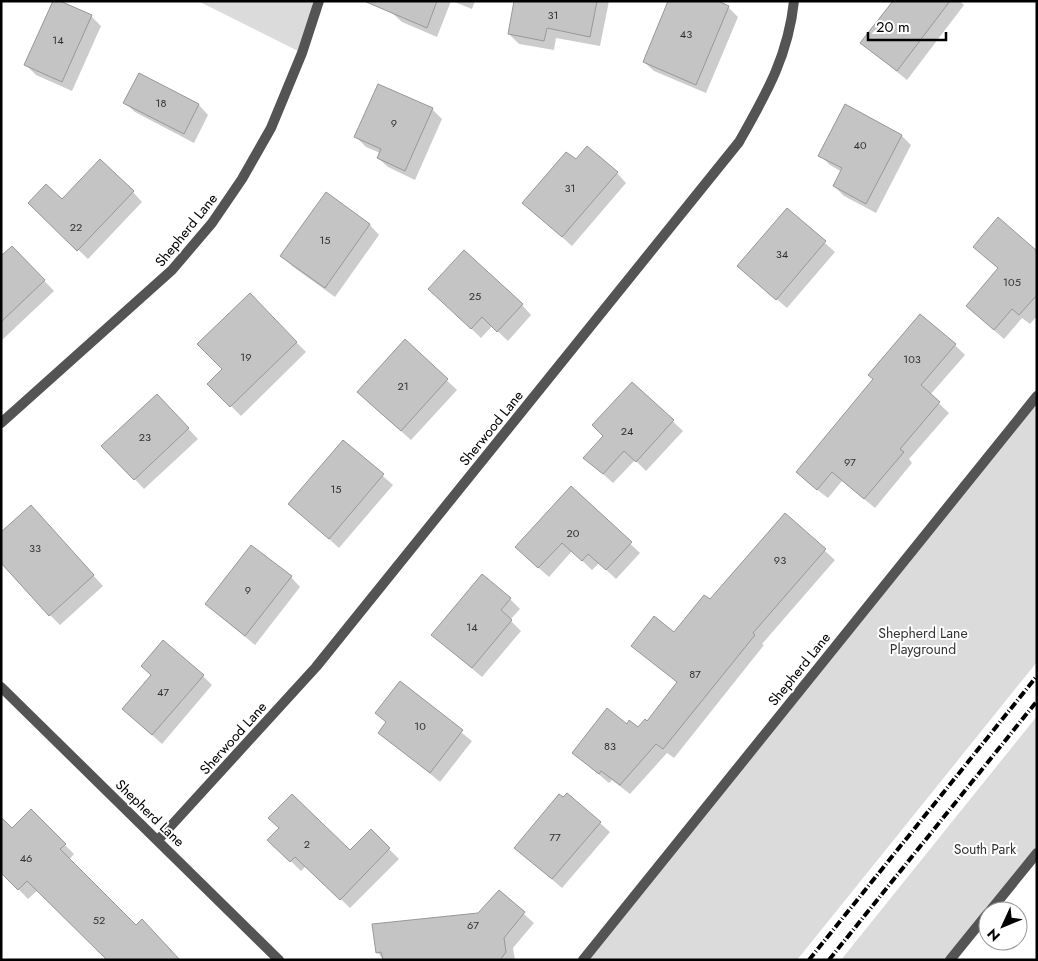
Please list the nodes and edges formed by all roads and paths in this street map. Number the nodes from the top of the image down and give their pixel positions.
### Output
1 (319, 1) edge
2 (794, 1) edge
3 (1037, 396) edge
4 (1, 423) edge
5 (1, 687) edge
6 (158, 840) junction
7 (1037, 853) edge
8 (998, 901) edge
9 (978, 926) edge
10 (279, 960) edge
11 (583, 960) edge
12 (950, 960) edge

1 - 4 street, Shepherd Lane
2 - 6 street, Sherwood Lane
3 - 11 street, Shepherd Lane
5 - 6 street, Shepherd Lane
6 - 10 street, Shepherd Lane
7 - 8 street
9 - 12 street

